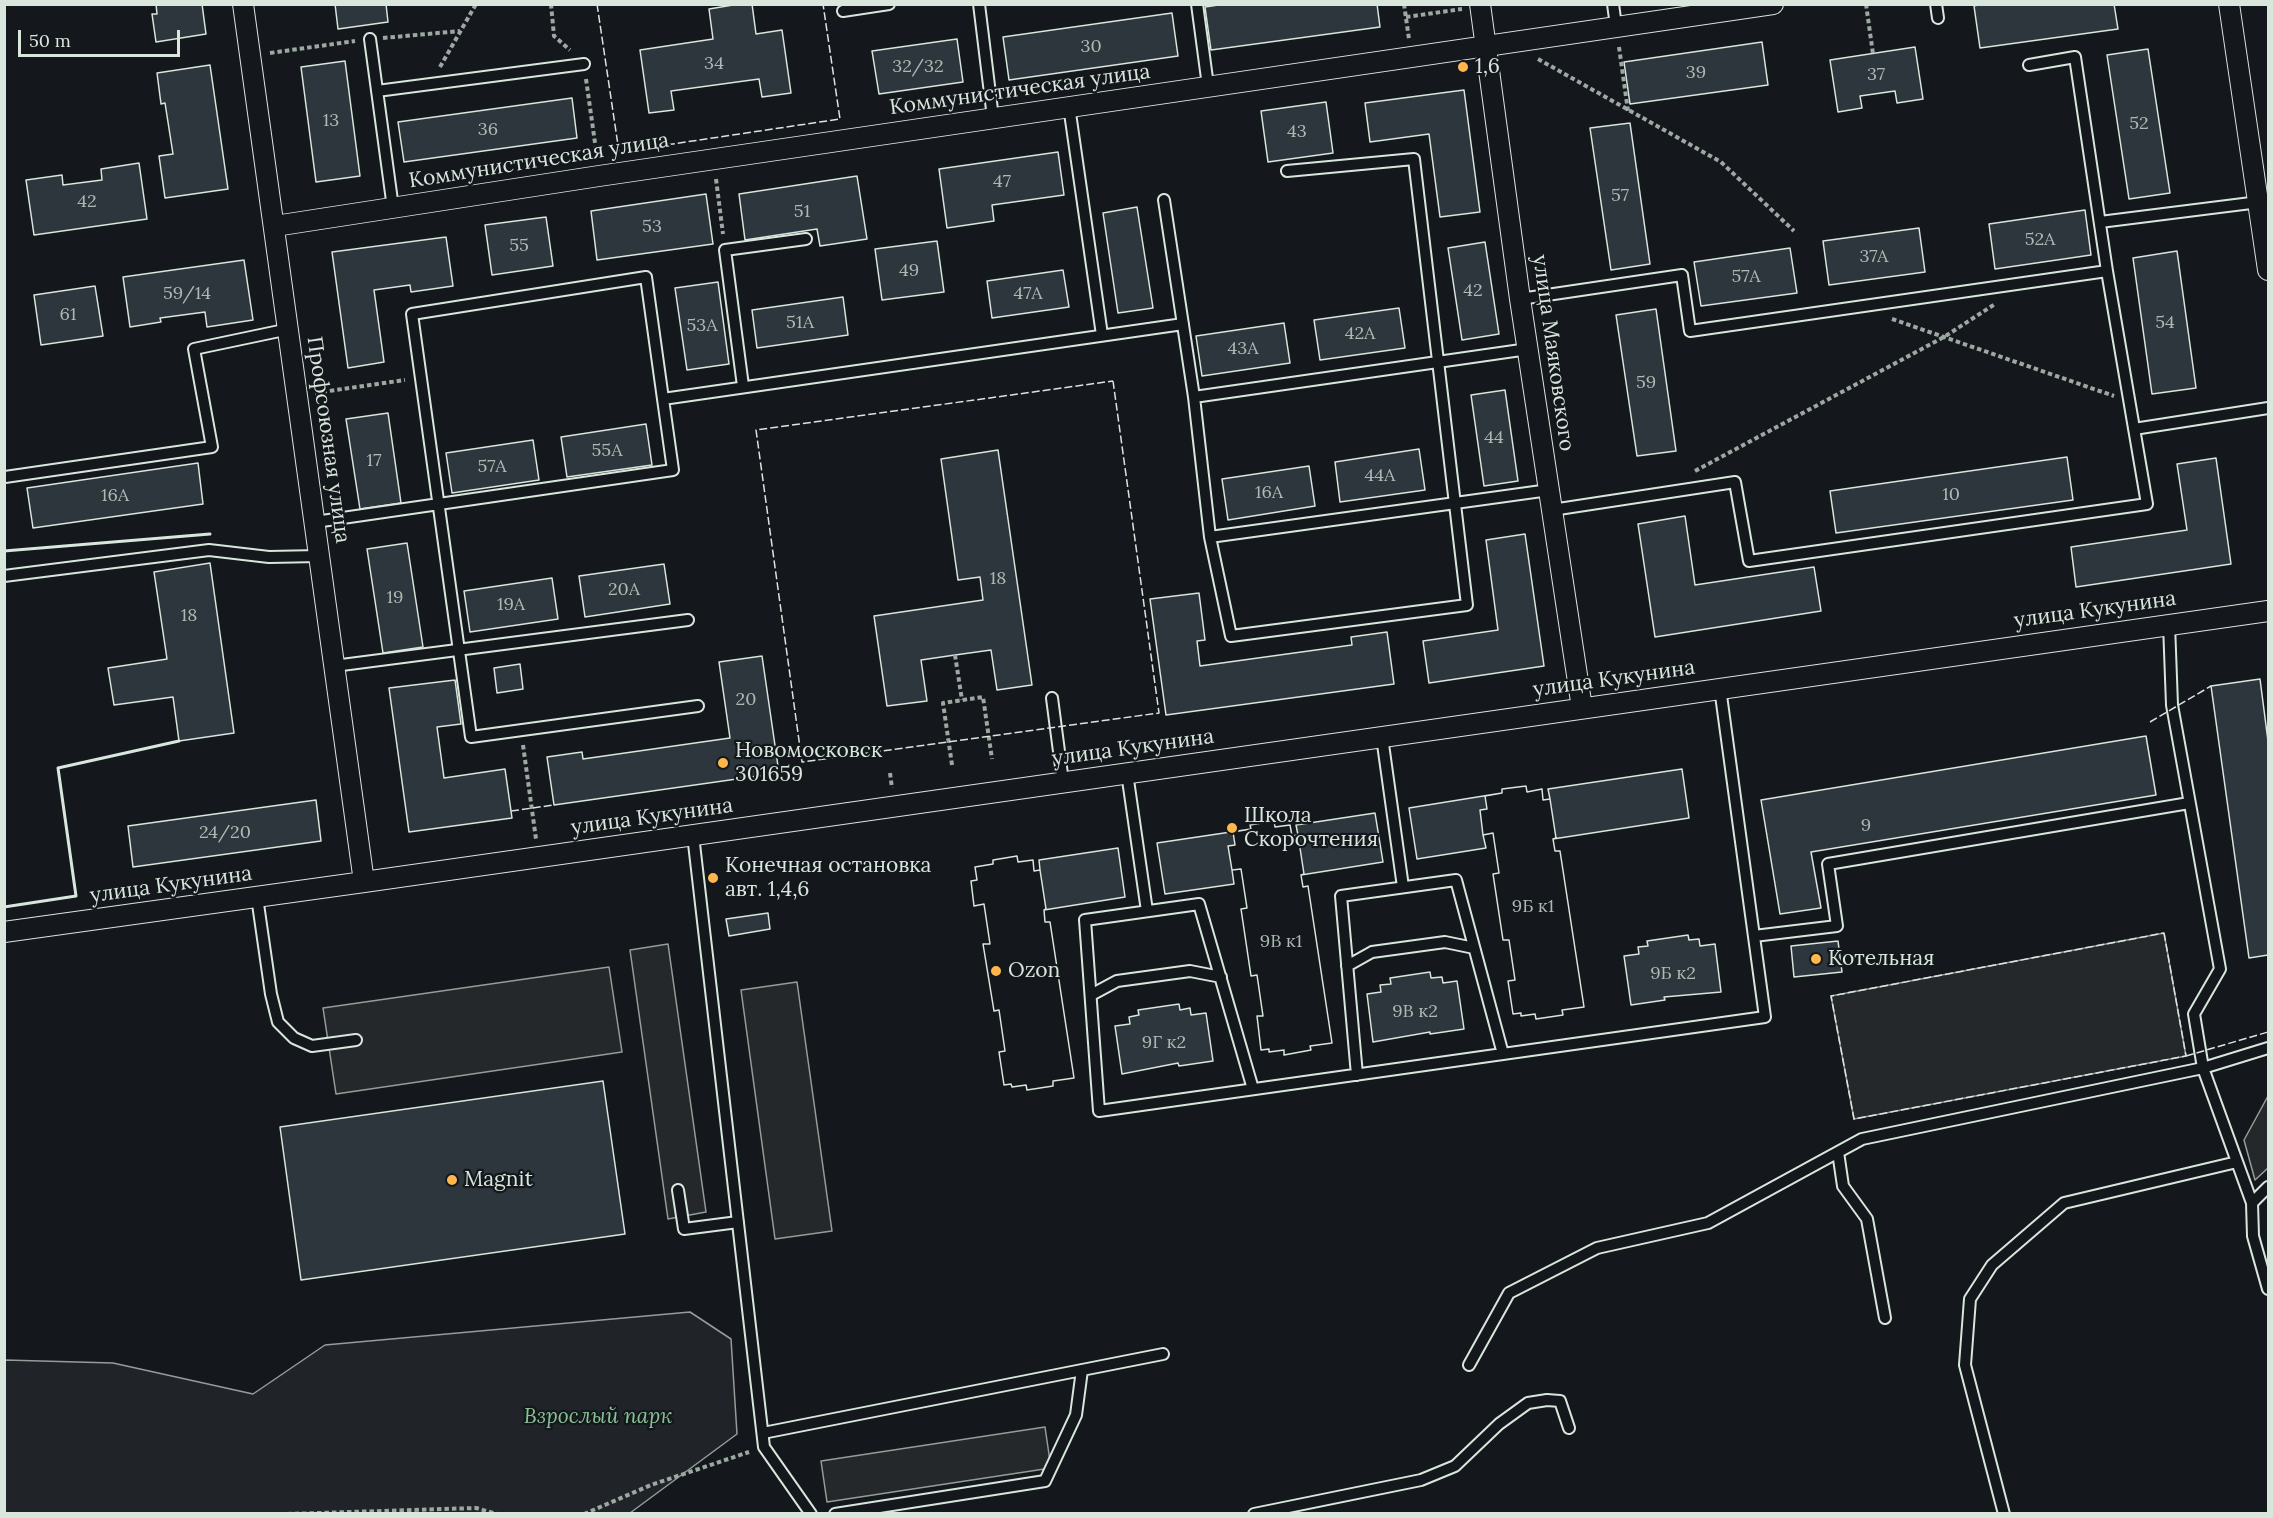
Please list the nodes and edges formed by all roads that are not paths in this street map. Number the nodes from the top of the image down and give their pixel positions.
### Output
1 (243, 4) edge
2 (889, 4) edge
3 (979, 4) edge
4 (1197, 4) edge
5 (1613, 4) edge
6 (1773, 4) edge
7 (1936, 4) edge
8 (2229, 4) edge
9 (1480, 6) edge
10 (843, 11) dead end
11 (1938, 18) dead end
12 (1616, 26) junction
13 (370, 39) dead end
14 (1486, 45) junction
15 (584, 64) road end
16 (2029, 65) dead end
17 (1208, 86) junction
18 (377, 91) junction
19 (1069, 106) junction
20 (993, 118) junction
21 (1287, 171) dead end
22 (1164, 200) dead end
23 (2259, 202) junction
24 (393, 208) junction
25 (2100, 222) junction
26 (275, 226) junction
27 (806, 239) dead end
28 (2267, 249) edge
29 (2268, 270) edge
30 (2107, 271) junction
31 (1520, 298) junction
32 (1183, 324) junction
33 (289, 329) junction
34 (1102, 335) junction
35 (1528, 349) junction
36 (1438, 362) junction
37 (743, 386) junction
38 (1194, 397) junction
39 (663, 399) junction
40 (2268, 408) edge
41 (2134, 429) junction
42 (5, 477) edge
43 (1549, 490) junction
44 (1455, 503) junction
45 (438, 505) junction
46 (1552, 510) junction
47 (315, 522) junction
48 (1210, 537) junction
49 (319, 556) junction
50 (4, 576) edge
51 (2268, 611) edge
52 (688, 620) dead end
53 (2169, 624) junction
54 (459, 650) junction
55 (334, 666) junction
56 (1720, 688) junction
57 (1052, 698) dead end
58 (698, 706) dead end
59 (1582, 708) junction
60 (1382, 737) junction
61 (1127, 773) junction
62 (1063, 782) junction
63 (2189, 803) junction
64 (693, 835) junction
65 (364, 882) junction
66 (1403, 887) junction
67 (257, 897) junction
68 (1147, 911) junction
69 (4, 932) edge
70 (1754, 936) junction
71 (1474, 948) junction
72 (1347, 966) junction
73 (1221, 977) junction
74 (1091, 995) junction
75 (356, 1040) dead end
76 (2268, 1048) edge
77 (1503, 1054) junction
78 (2203, 1068) junction
79 (1357, 1075) junction
80 (1253, 1089) junction
81 (1838, 1152) junction
82 (2238, 1162) junction
83 (2268, 1187) edge
84 (678, 1190) dead end
85 (2252, 1203) junction
86 (738, 1222) junction
87 (2268, 1289) edge
88 (1886, 1318) dead end
89 (1163, 1354) dead end
90 (1469, 1365) dead end
91 (1082, 1370) junction
92 (1569, 1428) dead end
93 (763, 1433) junction
94 (811, 1514) edge
95 (835, 1514) edge
96 (1254, 1514) edge
97 (2004, 1514) edge

1 - 26 street, Профсоюзная улица
2 - 10 lane
3 - 20 lane
4 - 17 lane
5 - 12 lane
6 - 12 street, Коммунистическая улица
7 - 11 lane
8 - 23 street
9 - 14 street, улица Маяковского
12 - 14 street, Коммунистическая улица
13 - 18 lane
14 - 17 street, Коммунистическая улица
14 - 31 street, улица Маяковского
15 - 18 lane
16 - 25 lane
17 - 19 street, Коммунистическая улица
18 - 24 lane
19 - 20 street, Коммунистическая улица
19 - 34 lane
20 - 24 street, Коммунистическая улица
21 - 36 lane
22 - 32 lane
23 - 25 lane
23 - 28 street
24 - 26 street, Коммунистическая улица
25 - 30 lane
26 - 33 street, Профсоюзная улица
27 - 37 lane
28 - 29 street
30 - 31 lane
30 - 41 lane
31 - 35 street, улица Маяковского
32 - 34 lane
32 - 38 lane
33 - 42 lane
33 - 47 street, Профсоюзная улица
34 - 37 lane
35 - 36 lane
35 - 43 street, улица Маяковского
36 - 38 lane
36 - 44 lane
37 - 39 lane
38 - 48 lane
39 - 45 lane
39 - 45 lane
40 - 41 lane
41 - 46 lane
43 - 44 lane
43 - 46 street, улица Маяковского
44 - 48 lane
44 - 48 lane
45 - 47 lane
45 - 54 lane
46 - 59 street, улица Маяковского
47 - 49 street, Профсоюзная улица
49 - 50 lane
49 - 55 street, Профсоюзная улица
51 - 53 street, улица Кукунина
52 - 54 lane
53 - 56 street, улица Кукунина
53 - 63 lane
54 - 55 lane
54 - 58 lane
55 - 65 street, Профсоюзная улица
56 - 59 street, улица Кукунина
56 - 70 lane
57 - 62 lane
59 - 60 street, улица Кукунина
60 - 61 street, улица Кукунина
60 - 66 lane
61 - 62 street, улица Кукунина
61 - 68 lane
62 - 64 street, улица Кукунина
63 - 70 lane
63 - 78 lane
64 - 65 street, улица Кукунина
64 - 86 lane
65 - 67 street, улица Кукунина
66 - 71 lane
66 - 72 lane
67 - 69 street, улица Кукунина
67 - 75 lane
68 - 73 lane
68 - 74 lane
70 - 77 lane
71 - 72 lane
71 - 77 lane
72 - 79 lane
73 - 74 lane
73 - 80 lane
74 - 80 lane
76 - 78 lane
77 - 79 lane
78 - 81 lane
78 - 82 lane
79 - 80 lane
81 - 88 lane
81 - 90 lane
82 - 85 lane
82 - 97 lane
83 - 85 lane
84 - 86 lane
85 - 87 lane
86 - 93 lane
89 - 91 lane
91 - 93 lane
91 - 95 lane
92 - 96 lane
93 - 94 lane

